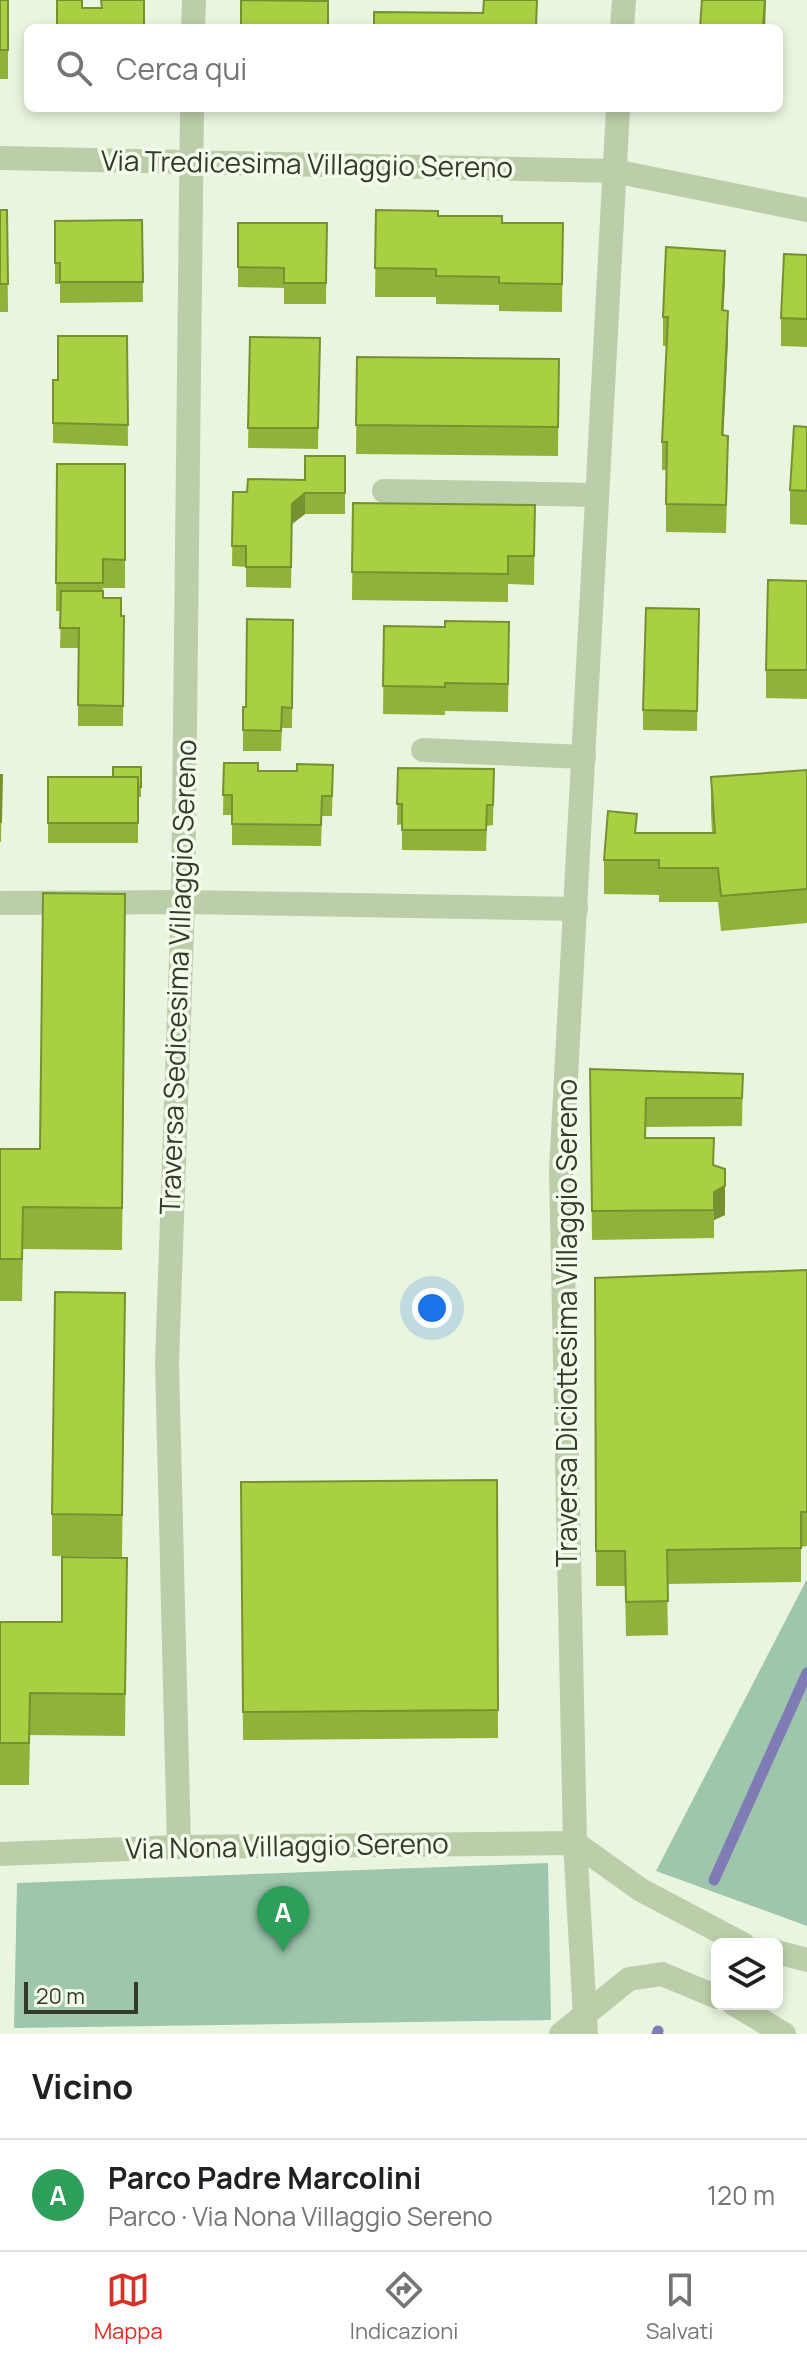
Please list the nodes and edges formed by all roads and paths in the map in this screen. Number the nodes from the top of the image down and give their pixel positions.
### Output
1 (194, 0) edge
2 (624, 0) edge
3 (193, 24) edge
4 (622, 24) edge
5 (192, 112) edge
6 (618, 112) edge
7 (0, 158) edge
8 (191, 161) junction
9 (614, 171) junction
10 (807, 210) edge
11 (384, 491) dead end
12 (597, 495) junction
13 (423, 750) dead end
14 (584, 757) junction
15 (183, 902) junction
16 (0, 903) edge
17 (576, 909) junction
18 (575, 1843) junction
19 (179, 1847) junction
20 (0, 1854) edge
21 (732, 1938) edge
22 (711, 1994) edge
23 (744, 2010) edge
24 (586, 2024) edge
25 (561, 2034) edge
26 (784, 2034) edge

1 - 3 street
2 - 4 street
5 - 8 street, Traversa Sedicesima Villaggio Sereno
6 - 9 street, Traversa Diciottesima Villaggio Sereno
7 - 8 street, Via Tredicesima Villaggio Sereno
8 - 9 street, Via Tredicesima Villaggio Sereno
8 - 15 street, Traversa Sedicesima Villaggio Sereno
9 - 10 street, Via Tredicesima Villaggio Sereno
9 - 12 street, Traversa Diciottesima Villaggio Sereno
11 - 12 street
12 - 14 street, Traversa Diciottesima Villaggio Sereno
13 - 14 street
14 - 17 street, Traversa Diciottesima Villaggio Sereno
15 - 16 street
15 - 17 street
15 - 19 street, Traversa Sedicesima Villaggio Sereno
17 - 18 street, Traversa Diciottesima Villaggio Sereno
18 - 19 street, Via Nona Villaggio Sereno
18 - 21 street
18 - 24 street
19 - 20 street, Via Nona Villaggio Sereno
22 - 24 street
23 - 26 street
24 - 25 street

